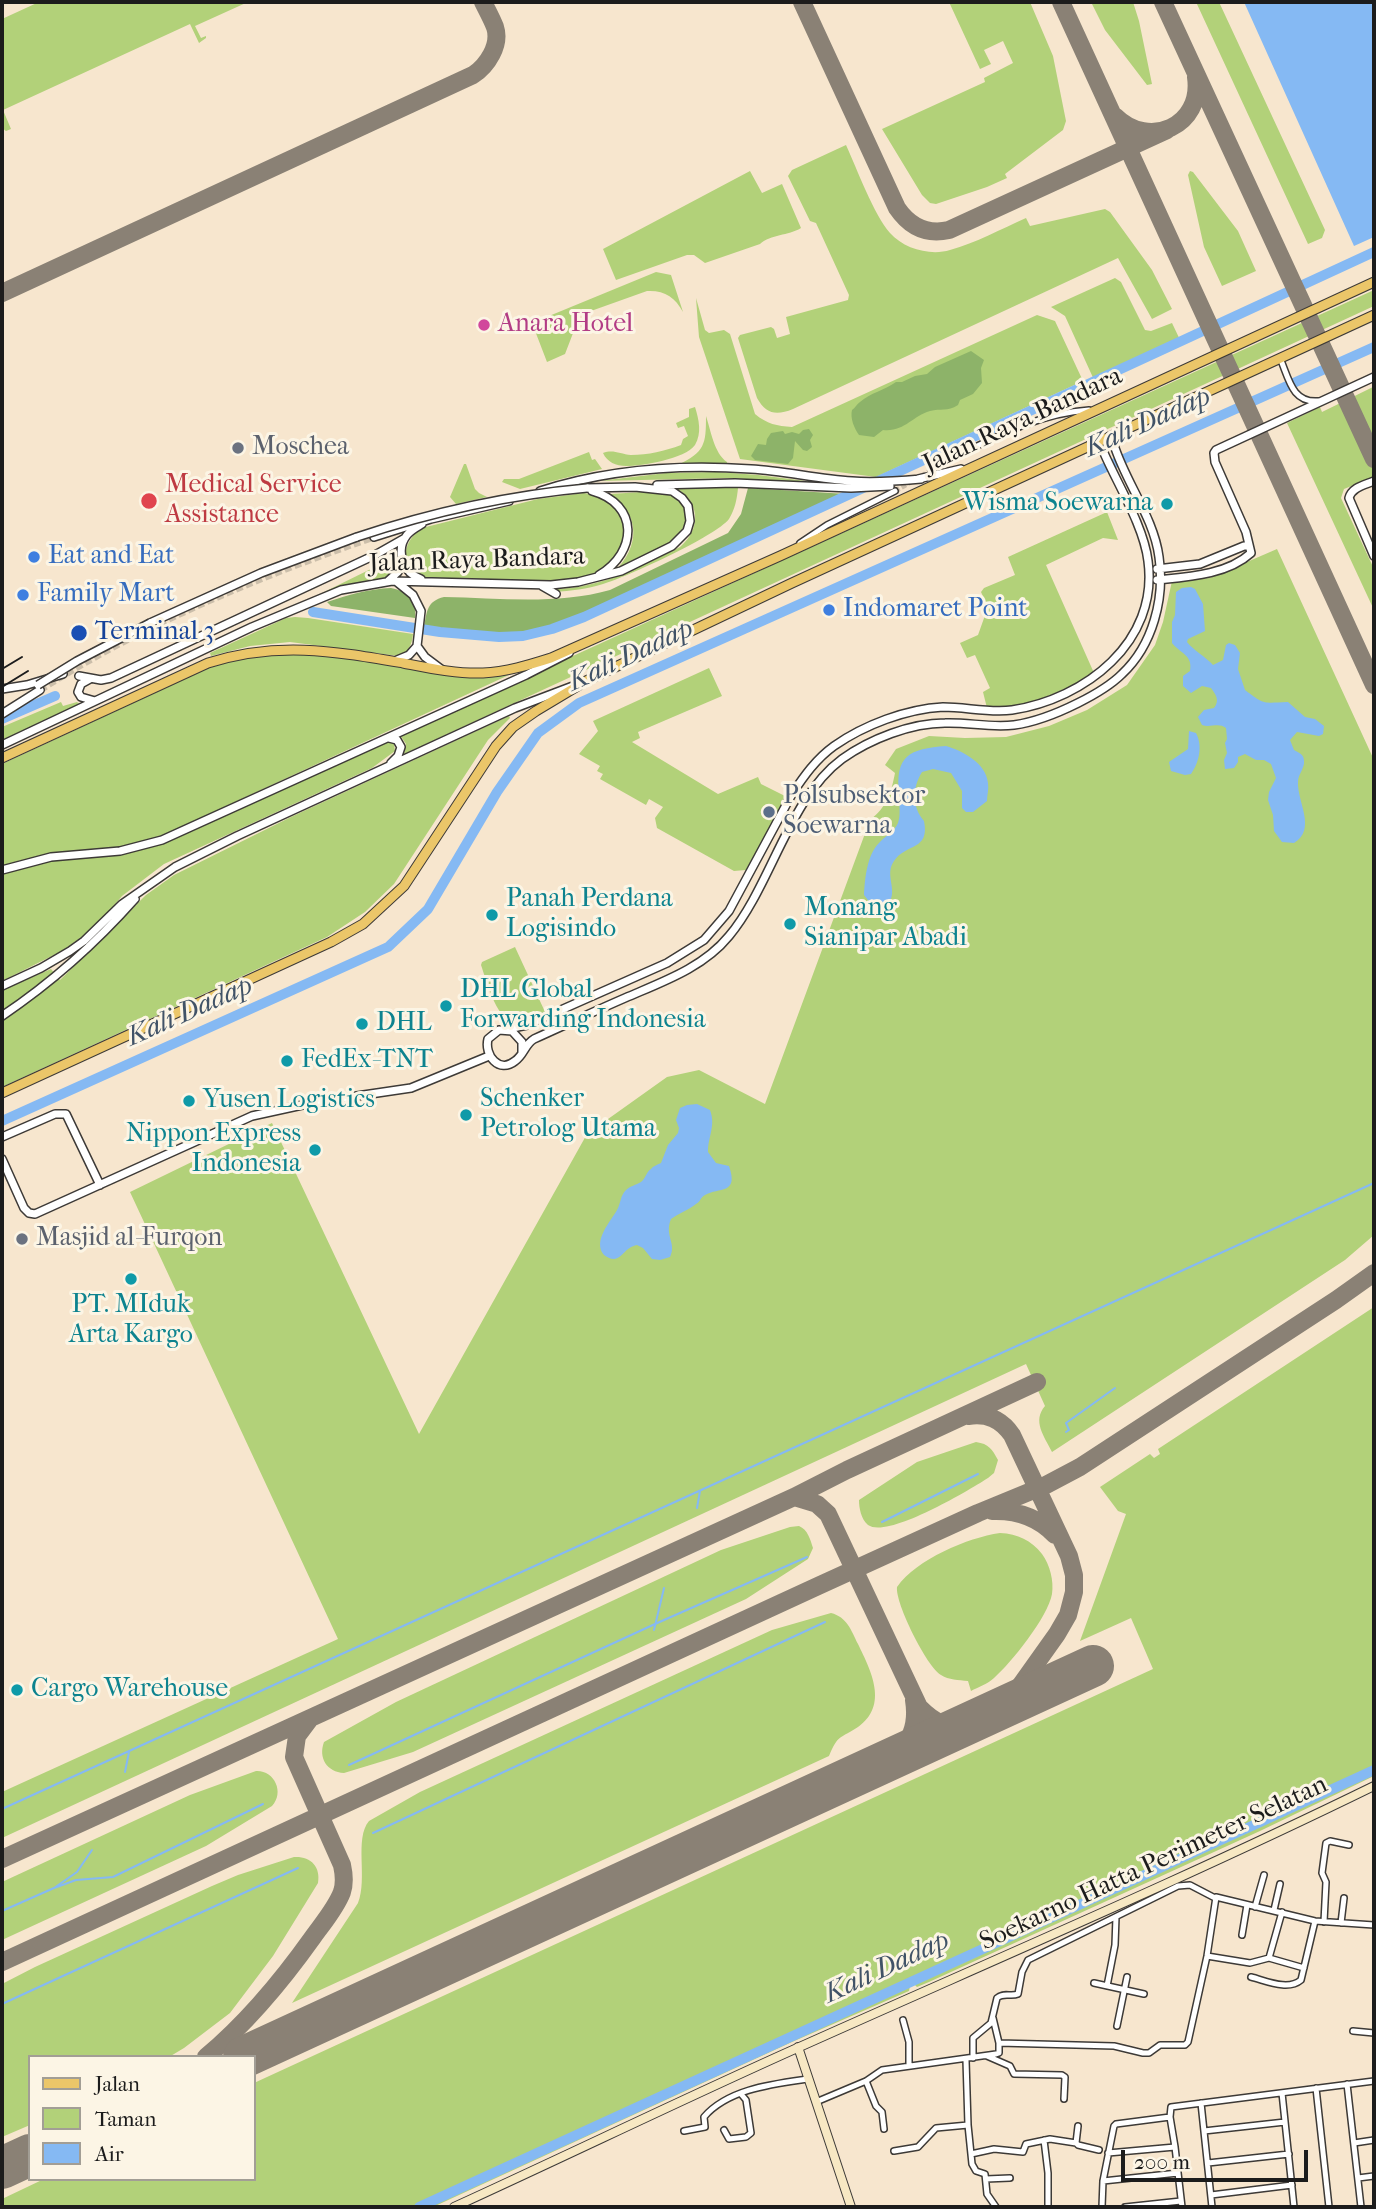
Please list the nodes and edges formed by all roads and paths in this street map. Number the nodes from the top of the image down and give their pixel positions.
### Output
1 (1374, 282) edge
2 (1374, 315) edge
3 (1280, 358) junction
4 (1374, 377) edge
5 (1326, 399) junction
6 (1098, 410) junction
7 (1120, 432) junction
8 (1088, 446) junction
9 (951, 459) tunnel mouth
10 (986, 461) junction
11 (1374, 481) edge
12 (830, 483) junction
13 (635, 487) junction
14 (895, 491) tunnel mouth
15 (539, 492) junction
16 (431, 519) junction
17 (374, 537) tunnel mouth
18 (405, 538) junction
19 (1248, 546) junction
20 (402, 556) junction
21 (780, 556) junction
22 (1374, 556) edge
23 (1160, 569) junction
24 (1149, 570) junction
25 (1161, 579) junction
26 (590, 580) junction
27 (1149, 580) junction
28 (390, 581) junction
29 (439, 582) junction
30 (539, 584) junction
31 (556, 594) dead end
32 (417, 644) junction
33 (574, 649) junction
34 (386, 660) junction
35 (448, 671) junction
36 (63, 674) dead end
37 (79, 676) dead end
38 (91, 678) junction
39 (586, 681) junction
40 (2, 689) edge
41 (40, 690) tunnel mouth
42 (97, 702) junction
43 (2, 709) edge
44 (2, 714) edge
45 (383, 739) junction
46 (2, 746) edge
47 (2, 758) edge
48 (376, 773) junction
49 (2, 870) edge
50 (743, 883) junction
51 (144, 887) junction
52 (757, 890) junction
53 (704, 940) junction
54 (713, 952) junction
55 (667, 963) junction
56 (674, 976) junction
57 (2, 986) edge
58 (2, 1016) edge
59 (507, 1029) junction
60 (522, 1053) junction
61 (489, 1056) junction
62 (2, 1093) edge
63 (2, 1137) edge
64 (2, 1159) edge
65 (100, 1185) junction
66 (1374, 1786) edge
67 (1349, 1846) dead end
68 (1264, 1875) dead end
69 (1280, 1884) dead end
70 (1215, 1898) junction
71 (1345, 1898) dead end
72 (1247, 1905) junction
73 (1255, 1907) junction
74 (1274, 1910) junction
75 (1282, 1912) junction
76 (1116, 1916) junction
77 (1315, 1921) junction
78 (1324, 1922) junction
79 (1341, 1923) junction
80 (1374, 1925) edge
81 (1242, 1935) dead end
82 (1207, 1956) junction
83 (1269, 1958) junction
84 (1304, 1968) junction
85 (1127, 1977) dead end
86 (1251, 1977) dead end
87 (1094, 1983) dead end
88 (1108, 1986) junction
89 (1124, 1990) junction
90 (1144, 1994) dead end
91 (993, 2018) junction
92 (903, 2020) dead end
93 (1117, 2026) dead end
94 (1353, 2031) dead end
95 (1374, 2033) edge
96 (999, 2043) junction
97 (798, 2047) junction
98 (987, 2056) junction
99 (973, 2058) junction
100 (966, 2060) junction
101 (909, 2066) junction
102 (808, 2079) junction
103 (866, 2081) junction
104 (1374, 2081) edge
105 (1347, 2084) junction
106 (1316, 2088) junction
107 (1282, 2093) junction
108 (741, 2094) junction
109 (1064, 2099) dead end
110 (816, 2102) junction
111 (1201, 2103) junction
112 (1170, 2117) junction
113 (1285, 2122) junction
114 (968, 2124) junction
115 (1078, 2126) dead end
116 (884, 2129) dead end
117 (724, 2130) dead end
118 (1204, 2131) junction
119 (684, 2132) dead end
120 (1044, 2140) junction
121 (1374, 2140) edge
122 (1076, 2143) junction
123 (1354, 2143) junction
124 (1175, 2147) junction
125 (1099, 2150) dead end
126 (894, 2151) dead end
127 (1108, 2153) junction
128 (971, 2154) junction
129 (1289, 2154) junction
130 (1208, 2164) junction
131 (1178, 2173) junction
132 (1374, 2176) edge
133 (1010, 2178) dead end
134 (1358, 2178) junction
135 (986, 2179) junction
136 (1103, 2181) junction
137 (1292, 2185) junction
138 (1211, 2195) junction
139 (1181, 2204) edge
140 (454, 2207) edge
141 (851, 2207) edge
142 (996, 2207) edge
143 (1048, 2207) edge
144 (1102, 2207) edge
145 (1125, 2207) edge
146 (1213, 2207) edge
147 (1294, 2207) edge
148 (1329, 2207) edge
149 (1361, 2207) edge

1 - 6 main road, Jalan Raya Bandara
2 - 3 main road, Jalan Raya Bandara
3 - 5 street
3 - 7 main road, Jalan Raya Bandara
4 - 5 street
5 - 19 street
6 - 9 street
6 - 10 main road, Jalan Raya Bandara
7 - 8 main road, Jalan Raya Bandara
7 - 23 street
8 - 24 street
8 - 39 main road, Jalan Raya Bandara
10 - 12 street
10 - 21 main road, Jalan Raya Bandara
11 - 22 street
12 - 13 street
12 - 15 street
13 - 26 street, Jalan Raya Bandara
13 - 43 street, Jalan Raya Bandara, bridge
14 - 21 street
15 - 16 street
15 - 26 street
16 - 17 street
16 - 18 street
18 - 20 street
18 - 38 street
19 - 23 street
19 - 25 street
20 - 28 street
20 - 29 street
21 - 33 main road, Jalan Raya Bandara
23 - 24 street
23 - 25 street
24 - 27 street
25 - 27 street
25 - 52 street
26 - 30 street, Jalan Raya Bandara
27 - 50 street
28 - 29 street, Jalan Raya Bandara
28 - 32 street
28 - 42 street, Jalan Raya Bandara
29 - 30 street, Jalan Raya Bandara
30 - 31 street
32 - 34 street
32 - 35 street
33 - 35 main road, Jalan Raya Bandara
33 - 45 street, Jalan Raya Bandara
34 - 35 main road, Jalan Raya Bandara
34 - 47 main road, Jalan Raya Bandara
36 - 40 street
37 - 38 street
38 - 42 street
39 - 48 street, Jalan Raya Bandara
39 - 62 main road, Jalan Raya Bandara
41 - 44 street
42 - 46 street, Jalan Raya Bandara
45 - 48 street
45 - 49 street, Jalan Raya Bandara
48 - 51 street, Jalan Raya Bandara
50 - 52 street
50 - 53 street
51 - 57 street, Jalan Raya Bandara
51 - 58 street, Jalan Raya Bandara
52 - 54 street
53 - 54 street
53 - 55 street
54 - 56 street
55 - 56 street
55 - 59 street
56 - 60 street
59 - 60 street
59 - 61 street
60 - 61 street
61 - 65 street
63 - 65 street
64 - 65 street
66 - 97 main road, Soekarno Hatta Perimeter Selatan
67 - 78 street
68 - 73 street
69 - 74 street
70 - 72 street
70 - 76 street
70 - 82 street
71 - 79 street
72 - 73 street
72 - 81 street
73 - 74 street
74 - 75 street
75 - 77 street
75 - 83 street
76 - 88 street
76 - 91 street
77 - 78 street
77 - 84 street
78 - 79 street
79 - 80 street
82 - 83 street
82 - 96 street
83 - 84 street
84 - 86 street
85 - 89 street
87 - 88 street
88 - 89 street
89 - 90 street
89 - 93 street
91 - 96 street
91 - 99 street
92 - 101 street
94 - 95 street
96 - 98 street
97 - 102 main road
97 - 140 main road, Soekarno Hatta Perimeter Selatan
98 - 99 street
98 - 109 street
99 - 100 street
100 - 101 street
100 - 114 street
101 - 103 street
102 - 108 street
102 - 110 main road
103 - 110 street
103 - 116 street
104 - 105 street
105 - 106 street
105 - 123 street
106 - 107 street
106 - 148 street
107 - 111 street
107 - 113 street
108 - 117 street
108 - 119 street
110 - 141 main road
111 - 112 street
111 - 118 street
112 - 124 street
112 - 127 street
113 - 118 street
113 - 129 street
114 - 126 street
114 - 128 street
115 - 122 street
118 - 130 street
120 - 122 street
120 - 128 street
120 - 143 street
121 - 123 street
122 - 125 street
123 - 134 street
124 - 127 street
124 - 131 street
127 - 136 street
128 - 135 street
129 - 130 street
129 - 137 street
130 - 138 street
131 - 136 street
131 - 139 street
132 - 134 street
133 - 135 street
134 - 149 street
135 - 142 street
136 - 144 street
137 - 138 street
137 - 147 street
138 - 146 street
139 - 145 street

